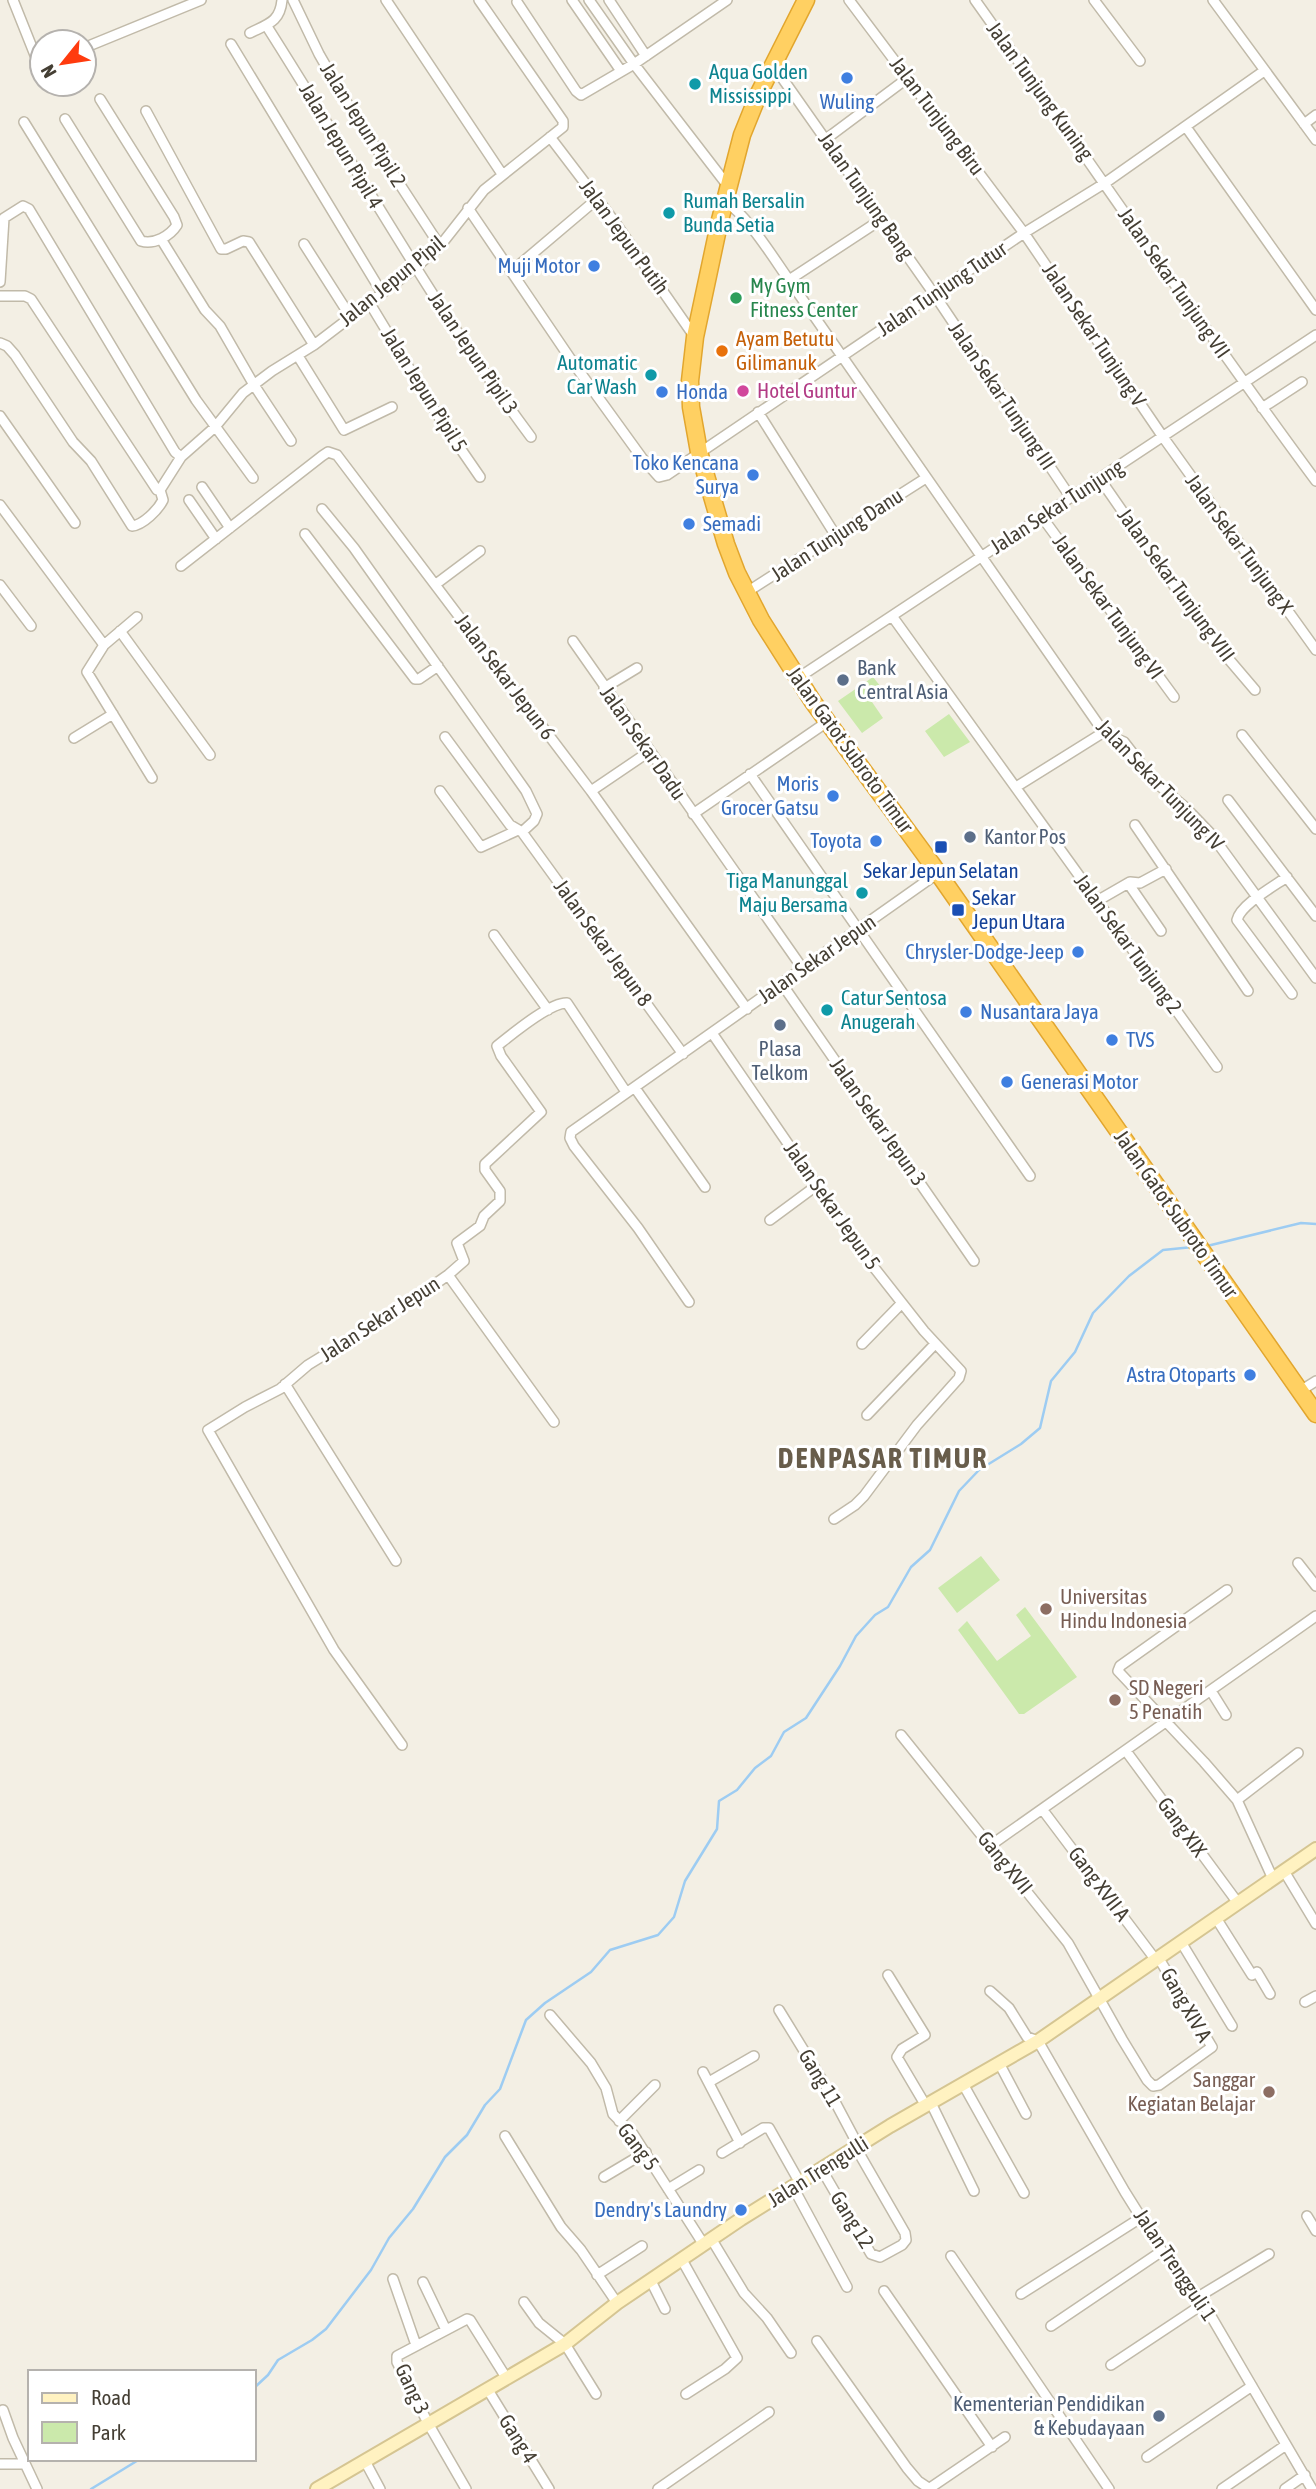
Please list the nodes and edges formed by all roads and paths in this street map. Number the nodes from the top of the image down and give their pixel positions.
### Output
1 (13, 0) edge
2 (201, 0) edge
3 (282, 0) edge
4 (293, 0) edge
5 (386, 0) edge
6 (479, 0) edge
7 (572, 0) edge
8 (589, 0) edge
9 (609, 0) edge
10 (727, 0) edge
11 (806, 0) edge
12 (849, 0) edge
13 (975, 0) edge
14 (1094, 0) edge
15 (1213, 0) edge
16 (517, 2) dead end
17 (267, 25) junction
18 (250, 33) dead end
19 (28, 38) edge
20 (98, 42) edge
21 (231, 44) dead end
22 (646, 55) junction
23 (1140, 61) dead end
24 (634, 64) junction
25 (773, 65) junction
26 (621, 71) junction
27 (1264, 71) junction
28 (909, 77) junction
29 (100, 99) dead end
30 (146, 111) dead end
31 (1316, 115) edge
32 (65, 119) dead end
33 (24, 122) dead end
34 (1304, 124) junction
35 (1186, 127) junction
36 (550, 137) junction
37 (826, 139) junction
38 (1316, 140) edge
39 (502, 174) junction
40 (1105, 183) junction
41 (726, 193) junction
42 (597, 199) junction
43 (468, 208) junction
44 (882, 219) junction
45 (1024, 233) junction
46 (161, 239) junction
47 (304, 244) dead end
48 (440, 246) junction
49 (415, 268) junction
50 (512, 271) junction
51 (789, 280) junction
52 (0, 282) edge
53 (382, 293) junction
54 (934, 294) junction
55 (0, 296) edge
56 (369, 302) junction
57 (1316, 310) edge
58 (349, 316) junction
59 (1316, 335) edge
60 (695, 337) junction
61 (0, 343) edge
62 (314, 345) junction
63 (298, 356) junction
64 (842, 358) junction
65 (1302, 382) dead end
66 (1243, 383) junction
67 (254, 384) junction
68 (392, 407) dead end
69 (1262, 408) junction
70 (758, 412) junction
71 (0, 416) edge
72 (215, 426) junction
73 (531, 437) dead end
74 (1163, 437) junction
75 (291, 441) dead end
76 (699, 452) junction
77 (181, 457) junction
78 (480, 477) dead end
79 (253, 478) dead end
80 (926, 478) junction
81 (1100, 479) junction
82 (1316, 481) edge
83 (202, 486) dead end
84 (160, 490) junction
85 (1071, 498) junction
86 (189, 500) dead end
87 (0, 505) edge
88 (322, 509) dead end
89 (1042, 517) junction
90 (75, 523) dead end
91 (230, 528) junction
92 (305, 534) dead end
93 (836, 536) junction
94 (216, 539) junction
95 (480, 551) dead end
96 (981, 558) junction
97 (181, 566) dead end
98 (436, 584) junction
99 (0, 585) edge
100 (747, 592) junction
101 (892, 616) junction
102 (137, 617) dead end
103 (31, 626) dead end
104 (120, 631) junction
105 (573, 641) dead end
106 (104, 645) junction
107 (1316, 650) edge
108 (438, 666) junction
109 (637, 668) dead end
110 (797, 678) junction
111 (604, 688) junction
112 (1255, 690) dead end
113 (1174, 698) dead end
114 (113, 714) junction
115 (827, 722) junction
116 (1104, 732) junction
117 (1242, 734) dead end
118 (445, 737) dead end
119 (74, 738) dead end
120 (650, 751) junction
121 (210, 755) dead end
122 (750, 774) junction
123 (152, 778) dead end
124 (1016, 788) junction
125 (440, 791) dead end
126 (591, 791) junction
127 (1228, 800) dead end
128 (693, 814) junction
129 (1135, 825) dead end
130 (1316, 829) edge
131 (519, 831) junction
132 (1166, 869) junction
133 (938, 873) junction
134 (1287, 877) junction
135 (1128, 883) junction
136 (1258, 897) junction
137 (1097, 901) junction
138 (1316, 916) edge
139 (858, 930) junction
140 (1161, 931) dead end
141 (494, 935) dead end
142 (803, 969) junction
143 (1316, 978) edge
144 (782, 984) junction
145 (1248, 991) dead end
146 (1292, 994) dead end
147 (747, 1009) junction
148 (548, 1010) junction
149 (712, 1033) junction
150 (683, 1054) junction
151 (1217, 1067) dead end
152 (630, 1090) junction
153 (1030, 1177) dead end
154 (816, 1186) junction
155 (705, 1187) dead end
156 (770, 1220) dead end
157 (974, 1261) dead end
158 (448, 1275) junction
159 (689, 1302) dead end
160 (901, 1304) junction
161 (862, 1344) dead end
162 (935, 1344) junction
163 (1316, 1381) edge
164 (285, 1384) junction
165 (1300, 1391) junction
166 (1316, 1414) edge
167 (867, 1415) dead end
168 (554, 1422) dead end
169 (834, 1519) dead end
170 (396, 1560) dead end
171 (1298, 1563) dead end
172 (1316, 1586) edge
173 (1227, 1590) dead end
174 (1316, 1616) edge
175 (1211, 1691) junction
176 (1226, 1715) dead end
177 (1168, 1722) junction
178 (901, 1735) dead end
179 (402, 1745) dead end
180 (1126, 1751) junction
181 (1298, 1753) dead end
182 (1237, 1800) junction
183 (1042, 1809) junction
184 (991, 1845) junction
185 (1316, 1849) edge
186 (1279, 1875) junction
187 (1238, 1903) junction
188 (1216, 1918) junction
189 (1316, 1924) edge
190 (1181, 1942) junction
191 (1157, 1958) junction
192 (888, 1975) dead end
193 (990, 1991) dead end
194 (1270, 1994) dead end
195 (1316, 1996) edge
196 (1099, 1997) junction
197 (1305, 2002) dead end
198 (779, 2010) dead end
199 (550, 2015) dead end
200 (1231, 2026) dead end
201 (1038, 2041) junction
202 (754, 2056) dead end
203 (999, 2063) junction
204 (703, 2071) dead end
205 (709, 2082) junction
206 (963, 2084) junction
207 (654, 2085) dead end
208 (928, 2105) junction
209 (1026, 2113) dead end
210 (619, 2121) junction
211 (505, 2136) dead end
212 (740, 2143) junction
213 (858, 2148) junction
214 (646, 2152) junction
215 (722, 2153) dead end
216 (699, 2170) dead end
217 (822, 2170) junction
218 (604, 2177) dead end
219 (796, 2185) junction
220 (668, 2189) junction
221 (974, 2191) dead end
222 (1024, 2193) dead end
223 (1307, 2216) dead end
224 (1142, 2217) junction
225 (1316, 2231) edge
226 (708, 2242) junction
227 (642, 2246) dead end
228 (1162, 2251) junction
229 (1269, 2254) dead end
230 (951, 2256) dead end
231 (682, 2260) junction
232 (597, 2275) junction
233 (393, 2279) dead end
234 (651, 2281) junction
235 (423, 2282) dead end
236 (847, 2287) dead end
237 (884, 2291) dead end
238 (1021, 2294) dead end
239 (1201, 2301) junction
240 (524, 2302) dead end
241 (617, 2303) junction
242 (665, 2309) dead end
243 (1051, 2326) dead end
244 (446, 2330) junction
245 (817, 2341) dead end
246 (565, 2344) junction
247 (416, 2345) junction
248 (791, 2353) dead end
249 (1111, 2365) dead end
250 (507, 2379) junction
251 (1252, 2386) junction
252 (488, 2390) junction
253 (596, 2394) dead end
254 (687, 2394) dead end
255 (3, 2410) dead end
256 (769, 2412) dead end
257 (429, 2425) junction
258 (1005, 2437) dead end
259 (1286, 2445) junction
260 (992, 2447) junction
261 (1147, 2457) dead end
262 (365, 2461) junction
263 (0, 2464) edge
264 (25, 2464) junction
265 (1305, 2475) junction
266 (37, 2489) edge
267 (317, 2489) edge
268 (380, 2489) edge
269 (466, 2489) edge
270 (549, 2489) edge
271 (658, 2489) edge
272 (930, 2489) edge
273 (1110, 2489) edge
274 (1222, 2489) edge
275 (1285, 2489) edge
276 (1312, 2489) edge

1 - 19 street
2 - 20 street
3 - 17 street
4 - 48 street, Jalan Jepun Pipil 2
5 - 39 street
6 - 36 street
7 - 26 street
8 - 24 street, Jalan Sekar Tunjung IV
9 - 22 street
10 - 22 street
11 - 25 highway, Jalan Gatot Subroto Timur
12 - 28 street, Jalan Tunjung Biru
13 - 40 street, Jalan Tunjung Kuning
14 - 23 street
15 - 27 street
16 - 26 street
17 - 18 street
17 - 49 street, Jalan Jepun Pipil 4
21 - 53 street
22 - 24 street
24 - 26 street
24 - 41 street, Jalan Sekar Tunjung IV
25 - 37 street, Jalan Tunjung Bang
25 - 41 highway, Jalan Gatot Subroto Timur
27 - 34 street
27 - 35 street, Jalan Tunjung Tutur
28 - 37 street
28 - 45 street, Jalan Tunjung Biru
29 - 46 street
30 - 62 street
31 - 34 street
32 - 46 street
33 - 72 street
34 - 38 street
35 - 40 street, Jalan Tunjung Tutur
35 - 57 street
36 - 39 street, Jalan Jepun Pipil
36 - 42 street, Jalan Jepun Putih
37 - 44 street, Jalan Tunjung Bang
39 - 43 street, Jalan Jepun Pipil
40 - 45 street, Jalan Tunjung Tutur
40 - 66 street, Jalan Sekar Tunjung VII
41 - 51 street, Jalan Sekar Tunjung IV
41 - 60 highway, Jalan Gatot Subroto Timur
42 - 50 street
42 - 60 street, Jalan Jepun Putih
43 - 48 street, Jalan Jepun Pipil
43 - 50 street
44 - 51 street
44 - 54 street, Jalan Tunjung Bang
45 - 54 street, Jalan Tunjung Tutur
45 - 74 street, Jalan Sekar Tunjung V
46 - 67 street
47 - 58 street
48 - 49 street, Jalan Jepun Pipil
49 - 53 street, Jalan Jepun Pipil
49 - 73 street, Jalan Jepun Pipil 3
50 - 76 street
51 - 64 street, Jalan Sekar Tunjung IV
52 - 77 street
53 - 56 street, Jalan Jepun Pipil
54 - 64 street, Jalan Tunjung Tutur
54 - 85 street, Jalan Sekar Tunjung III
55 - 84 street
56 - 58 street, Jalan Jepun Pipil
56 - 78 street, Jalan Jepun Pipil 5
58 - 62 street, Jalan Jepun Pipil
59 - 66 street, Jalan Sekar Tunjung
60 - 76 highway, Jalan Gatot Subroto Timur
61 - 84 street, Jalan Jepun Pipil
62 - 63 street, Jalan Jepun Pipil
63 - 67 street, Jalan Jepun Pipil
63 - 68 street
64 - 70 street, Jalan Tunjung Tutur
64 - 80 street, Jalan Sekar Tunjung IV
65 - 69 street
66 - 69 street, Jalan Sekar Tunjung VII
66 - 74 street, Jalan Sekar Tunjung
67 - 72 street, Jalan Jepun Pipil
67 - 75 street
69 - 82 street, Jalan Sekar Tunjung VII
70 - 76 street, Jalan Tunjung Tutur
70 - 93 street
71 - 90 street
72 - 77 street, Jalan Jepun Pipil
72 - 79 street
74 - 81 street, Jalan Sekar Tunjung
74 - 107 street, Jalan Sekar Tunjung X
76 - 100 highway, Jalan Gatot Subroto Timur
77 - 84 street, Jalan Jepun Pipil
80 - 93 street, Jalan Tunjung Danu
80 - 96 street, Jalan Sekar Tunjung IV
81 - 85 street, Jalan Sekar Tunjung
81 - 112 street, Jalan Sekar Tunjung VIII
83 - 91 street
85 - 89 street, Jalan Sekar Tunjung
86 - 94 street
87 - 106 street
88 - 108 street
89 - 96 street, Jalan Sekar Tunjung
89 - 113 street, Jalan Sekar Tunjung VI
91 - 94 street, Jalan Sekar Jepun 6
91 - 98 street, Jalan Sekar Jepun 6
92 - 108 street
93 - 100 street, Jalan Tunjung Danu
94 - 97 street, Jalan Sekar Jepun 6
95 - 98 street
96 - 101 street, Jalan Sekar Tunjung
96 - 116 street, Jalan Sekar Tunjung IV
98 - 126 street, Jalan Sekar Jepun 6
99 - 103 street
100 - 110 highway, Jalan Gatot Subroto Timur
101 - 110 street, Jalan Sekar Tunjung
101 - 124 street, Jalan Sekar Tunjung 2
102 - 104 street
104 - 106 street
104 - 121 street
105 - 111 street, Jalan Sekar Dadu
106 - 114 street
108 - 131 street
109 - 111 street
110 - 115 highway, Jalan Gatot Subroto Timur
111 - 120 street, Jalan Sekar Dadu
114 - 119 street
114 - 123 street
115 - 122 street, Jalan Sekar Dadu
115 - 133 highway, Jalan Gatot Subroto Timur
116 - 124 street
116 - 136 street, Jalan Sekar Tunjung IV
117 - 130 street
118 - 131 street, Jalan Sekar Jepun 8
120 - 126 street
120 - 128 street, Jalan Sekar Dadu
122 - 128 street, Jalan Sekar Dadu
122 - 139 street
124 - 137 street, Jalan Sekar Tunjung 2
125 - 131 street
126 - 147 street, Jalan Sekar Jepun 6
127 - 134 street
128 - 142 street
129 - 132 street
131 - 150 street, Jalan Sekar Jepun 8
132 - 135 street
132 - 145 street
133 - 139 street, Jalan Sekar Jepun
133 - 165 highway, Jalan Gatot Subroto Timur
134 - 136 street
134 - 138 street
135 - 137 street
135 - 140 street
136 - 143 street, Jalan Sekar Tunjung IV
136 - 146 street
137 - 151 street, Jalan Sekar Tunjung 2
139 - 142 street, Jalan Sekar Jepun
139 - 153 street
141 - 148 street
142 - 144 street, Jalan Sekar Jepun
144 - 147 street, Jalan Sekar Jepun
144 - 157 street, Jalan Sekar Jepun 3
147 - 149 street, Jalan Sekar Jepun
148 - 152 street
148 - 158 street, Jalan Sekar Jepun
149 - 150 street, Jalan Sekar Jepun
149 - 154 street, Jalan Sekar Jepun 5
150 - 152 street, Jalan Sekar Jepun
152 - 155 street
152 - 159 street, Jalan Sekar Jepun
154 - 156 street
154 - 160 street, Jalan Sekar Jepun 5
158 - 164 street, Jalan Sekar Jepun
158 - 168 street
160 - 161 street
160 - 162 street, Jalan Sekar Jepun 5
162 - 167 street
162 - 169 street, Jalan Sekar Jepun 5
163 - 165 street
164 - 170 street
164 - 179 street, Jalan Sekar Jepun
165 - 166 highway, Jalan Gatot Subroto Timur
171 - 172 street
173 - 177 street
174 - 175 street
175 - 176 street
175 - 177 street
177 - 180 street
177 - 182 street
178 - 184 street, Gang XVII
180 - 183 street
180 - 187 street, Gang XIX
181 - 182 street
182 - 186 street
183 - 184 street
183 - 191 street, Gang XVII A
184 - 196 street, Gang XVII
185 - 186 main road, Jalan Trengulli
186 - 187 main road, Jalan Trengulli
186 - 189 street
187 - 188 main road, Jalan Trengulli
188 - 190 main road, Jalan Trengulli
188 - 194 street
190 - 191 main road, Jalan Trengulli
190 - 200 street
191 - 196 main road, Jalan Trengulli
191 - 196 street, Gang XIV A
192 - 208 street
193 - 201 street, Jalan Trengguli 1
195 - 197 street
196 - 201 main road, Jalan Trengulli
198 - 213 street, Gang 11
199 - 210 street, Gang 5
201 - 203 main road, Jalan Trengulli
201 - 224 street, Jalan Trengguli 1
202 - 205 street
203 - 206 main road, Jalan Trengulli
203 - 209 street
204 - 205 street
205 - 212 street
206 - 208 main road, Jalan Trengulli
206 - 222 street
207 - 210 street
208 - 213 main road, Jalan Trengulli
208 - 221 street
210 - 214 street, Gang 5
211 - 232 street
212 - 215 street
212 - 219 street
213 - 217 main road, Jalan Trengulli
213 - 217 street, Gang 12
214 - 218 street
214 - 220 street, Gang 5
216 - 220 street
217 - 219 main road, Jalan Trengulli
219 - 226 main road, Jalan Trengulli
219 - 236 street
220 - 226 street, Gang 5
223 - 225 street
224 - 228 street, Jalan Trengguli 1
224 - 238 street
226 - 231 main road, Jalan Trengulli
226 - 248 street, Gang 5
227 - 232 street
228 - 239 street, Jalan Trengguli 1
228 - 243 street
229 - 239 street
230 - 273 street
231 - 234 main road, Jalan Trengulli
231 - 254 street
232 - 241 street
233 - 247 street
234 - 241 main road, Jalan Trengulli
234 - 242 street
235 - 244 street
237 - 260 street
239 - 249 street
239 - 251 street, Jalan Trengguli 1
240 - 246 street
241 - 246 main road, Jalan Trengulli
244 - 247 street
244 - 250 street
245 - 272 street
246 - 250 main road, Jalan Trengulli
246 - 253 street
247 - 257 street, Gang 3
250 - 252 main road, Jalan Trengulli
251 - 259 street, Jalan Trengguli 1
251 - 261 street
252 - 257 main road, Jalan Trengulli
252 - 270 street, Gang 4
255 - 264 street
256 - 271 street
257 - 262 main road, Jalan Trengulli
257 - 269 street, Gang 3
258 - 260 street
259 - 265 street, Jalan Trengguli 1
259 - 274 street
260 - 272 street
262 - 267 main road, Jalan Trengulli
262 - 268 street
263 - 264 street
264 - 266 street
265 - 275 street
265 - 276 street, Jalan Trengguli 1

